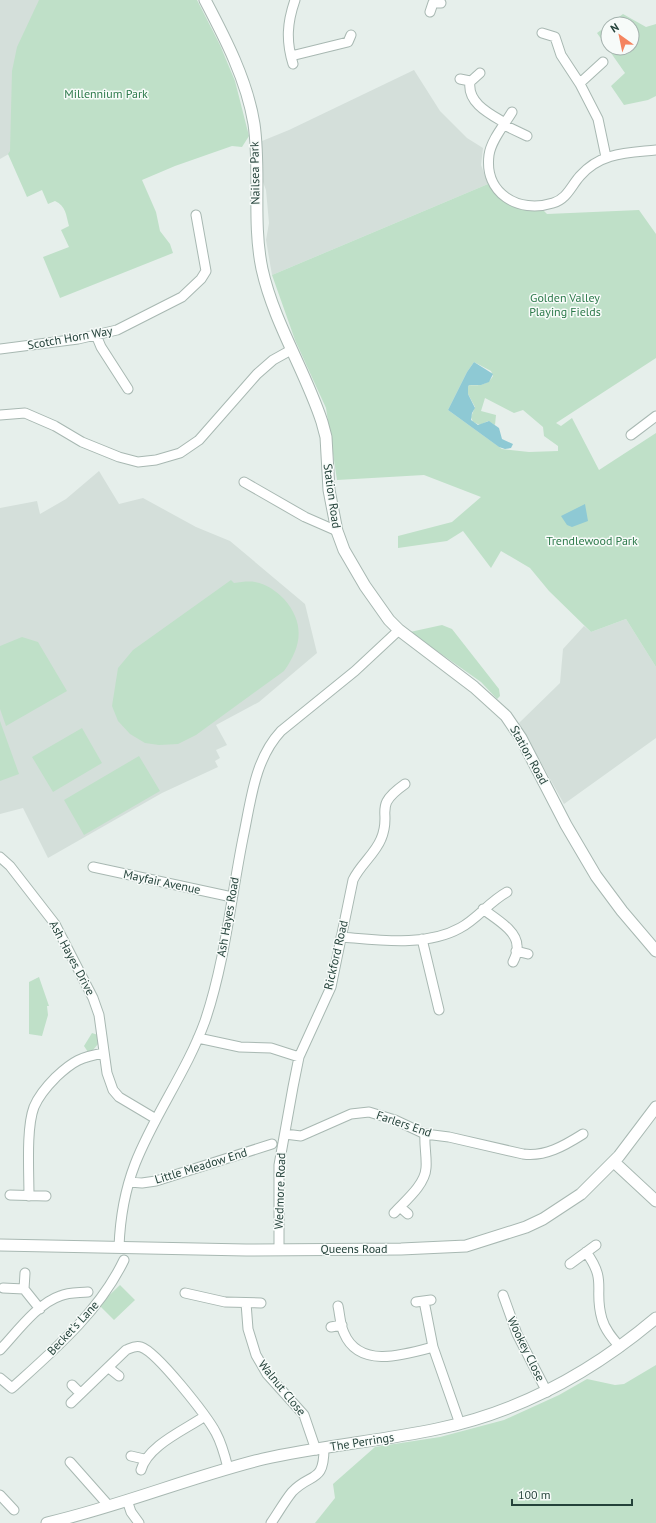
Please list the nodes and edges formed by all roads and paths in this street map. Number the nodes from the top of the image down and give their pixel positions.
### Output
1 (205, 0) edge
2 (296, 0) edge
3 (542, 33) dead end
4 (351, 42) dead end
5 (603, 62) dead end
6 (480, 73) dead end
7 (460, 79) dead end
8 (470, 81) junction
9 (580, 83) junction
10 (512, 112) dead end
11 (505, 124) junction
12 (527, 136) dead end
13 (656, 150) edge
14 (606, 157) junction
15 (196, 214) dead end
16 (96, 335) junction
17 (0, 349) edge
18 (291, 350) junction
19 (128, 385) dead end
20 (0, 415) edge
21 (656, 416) edge
22 (631, 435) dead end
23 (244, 482) dead end
24 (337, 531) junction
25 (399, 630) junction
26 (401, 783) dead end
27 (0, 857) edge
28 (93, 867) dead end
29 (507, 892) dead end
30 (232, 897) junction
31 (483, 909) junction
32 (342, 937) junction
33 (422, 939) junction
34 (516, 951) junction
35 (656, 951) edge
36 (528, 954) dead end
37 (513, 962) dead end
38 (439, 1010) dead end
39 (198, 1038) junction
40 (104, 1053) junction
41 (299, 1057) junction
42 (656, 1107) edge
43 (156, 1119) junction
44 (285, 1134) junction
45 (425, 1134) junction
46 (583, 1134) dead end
47 (272, 1144) dead end
48 (614, 1162) junction
49 (129, 1182) junction
50 (10, 1195) dead end
51 (29, 1196) junction
52 (46, 1196) dead end
53 (654, 1196) edge
54 (408, 1214) dead end
55 (0, 1245) edge
56 (596, 1245) dead end
57 (119, 1247) junction
58 (279, 1249) junction
59 (586, 1252) junction
60 (124, 1260) dead end
61 (570, 1264) dead end
62 (24, 1273) dead end
63 (3, 1288) dead end
64 (24, 1289) junction
65 (84, 1295) dead end
66 (503, 1295) dead end
67 (190, 1297) dead end
68 (424, 1301) dead end
69 (246, 1303) junction
70 (261, 1303) dead end
71 (338, 1306) dead end
72 (40, 1309) junction
73 (656, 1318) edge
74 (342, 1325) junction
75 (331, 1327) dead end
76 (432, 1347) junction
77 (620, 1347) junction
78 (0, 1350) edge
79 (109, 1368) junction
80 (119, 1376) dead end
81 (0, 1378) edge
82 (72, 1385) dead end
83 (547, 1392) junction
84 (80, 1393) junction
85 (71, 1403) dead end
86 (205, 1416) junction
87 (460, 1424) junction
88 (320, 1449) junction
89 (130, 1456) dead end
90 (144, 1459) junction
91 (71, 1468) dead end
92 (228, 1468) junction
93 (141, 1470) dead end
94 (0, 1496) edge
95 (127, 1500) junction
96 (109, 1506) junction
97 (14, 1510) dead end
98 (47, 1523) edge
99 (139, 1523) edge
100 (271, 1523) edge

1 - 18 street, Nailsea Park
2 - 4 street
3 - 9 street
5 - 9 street
6 - 8 street
7 - 8 street
8 - 11 street
9 - 14 street
10 - 11 street
11 - 12 street
11 - 14 street
13 - 14 street
15 - 16 street, Scotch Horn Way
16 - 17 street, Scotch Horn Way
16 - 19 street
18 - 20 street
18 - 24 street, Station Road
21 - 22 street
23 - 24 street
24 - 25 street, Station Road
25 - 30 street, Ash Hayes Road
25 - 35 street, Station Road
26 - 32 street, Rickford Road
27 - 40 street, Ash Hayes Drive
28 - 30 street, Mayfair Avenue
29 - 31 street
30 - 39 street, Ash Hayes Road
31 - 33 street
31 - 34 street
32 - 33 street
32 - 41 street, Rickford Road
33 - 38 street
34 - 36 street
34 - 37 street
39 - 41 street
39 - 43 street, Ash Hayes Road
40 - 43 street, Ash Hayes Drive
40 - 51 street
41 - 44 street, Rickford Road
42 - 48 street, Queens Road
43 - 49 street, Ash Hayes Road
44 - 45 street, Farlers End
44 - 58 street, Wedmore Road
45 - 46 street, Farlers End
45 - 54 street
47 - 49 street, Little Meadow End
48 - 53 street
48 - 58 street, Queens Road
49 - 57 street, Ash Hayes Road
50 - 51 street
51 - 52 street
55 - 57 street, Queens Road
56 - 59 street
57 - 58 street, Queens Road
59 - 61 street
59 - 77 street
60 - 81 street, Becket's Lane
62 - 64 street
63 - 64 street
64 - 72 street
65 - 72 street
66 - 83 street, Wookey Close
67 - 69 street
68 - 76 street
69 - 70 street
69 - 88 street, Walnut Close
71 - 74 street
72 - 78 street
73 - 77 street, The Perrings
74 - 75 street
74 - 76 street
76 - 87 street
77 - 83 street, The Perrings
79 - 80 street
79 - 84 street
79 - 86 street
82 - 84 street
83 - 87 street, The Perrings
84 - 85 street
86 - 90 street
86 - 92 street
87 - 88 street, The Perrings
88 - 92 street, The Perrings
88 - 100 street
89 - 90 street
90 - 93 street
91 - 96 street
92 - 95 street, The Perrings
94 - 97 street
95 - 96 street, The Perrings
95 - 99 street
96 - 98 street, The Perrings

